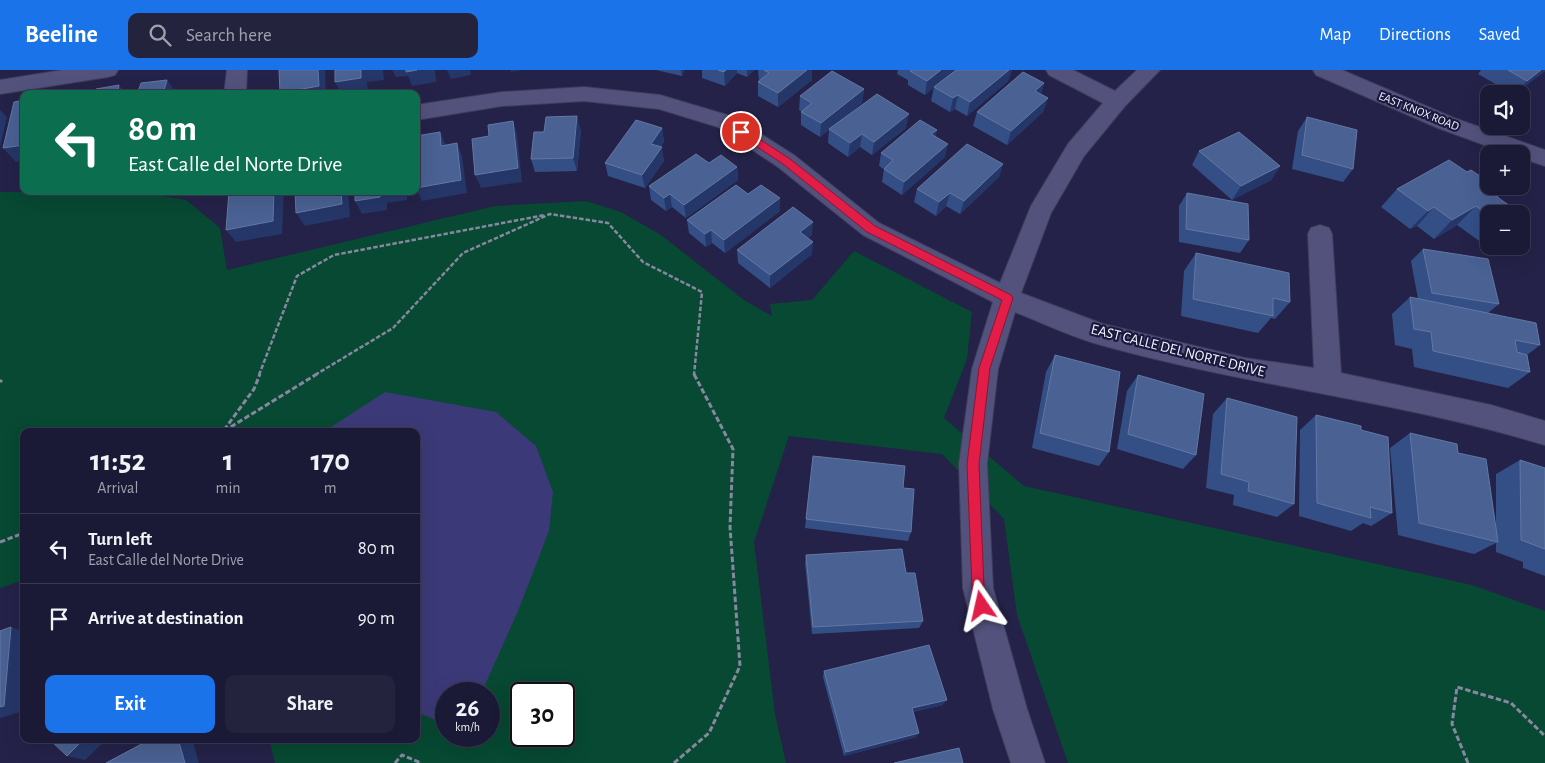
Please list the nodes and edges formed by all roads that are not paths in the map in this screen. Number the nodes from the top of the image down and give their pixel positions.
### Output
1 (108, 70) edge
2 (238, 70) edge
3 (1056, 70) edge
4 (1150, 70) edge
5 (1323, 70) edge
6 (0, 87) edge
7 (236, 90) edge
8 (1117, 101) junction
9 (420, 111) edge
10 (1545, 158) edge
11 (1320, 234) dead end
12 (1007, 298) junction
13 (1328, 382) junction
14 (1545, 433) edge
15 (1028, 763) edge

1 - 6 street
2 - 7 street
3 - 8 street
4 - 8 street
5 - 10 street, EAST KNOX ROAD
8 - 12 street
9 - 12 street, EAST CALLE DEL NORTE DRIVE
11 - 13 street
12 - 13 street, EAST CALLE DEL NORTE DRIVE
12 - 15 street
13 - 14 street, EAST CALLE DEL NORTE DRIVE

